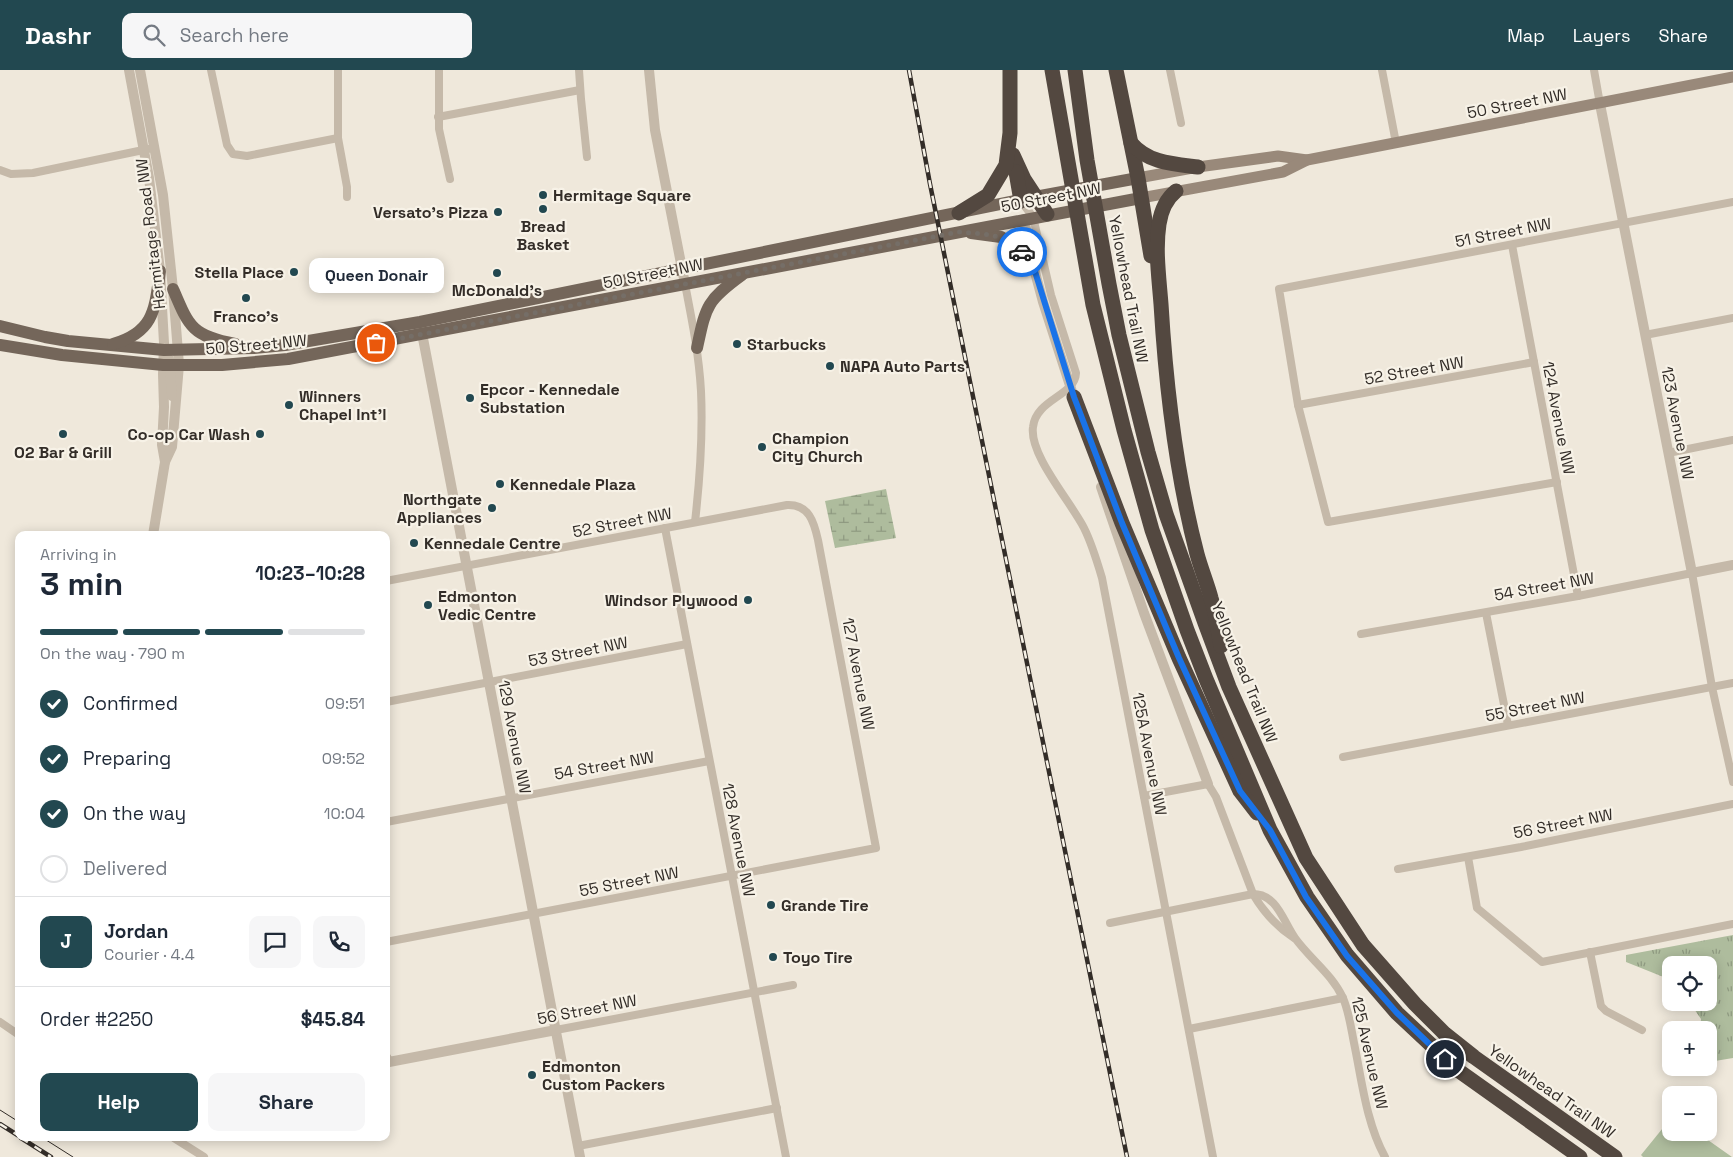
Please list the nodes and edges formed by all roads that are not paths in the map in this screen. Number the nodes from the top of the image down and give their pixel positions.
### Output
1 (130, 70) edge
2 (140, 70) edge
3 (211, 70) edge
4 (338, 70) edge
5 (438, 70) edge
6 (580, 70) edge
7 (649, 70) edge
8 (1010, 70) edge
9 (1052, 70) edge
10 (1076, 70) edge
11 (1116, 70) edge
12 (1170, 70) edge
13 (1382, 70) edge
14 (1594, 70) edge
15 (1733, 77) edge
16 (580, 90) junction
17 (1600, 104) junction
18 (438, 117) junction
19 (1181, 123) dead end
20 (1010, 133) junction
21 (338, 138) junction
22 (1131, 143) junction
23 (1396, 144) junction
24 (155, 147) junction
25 (144, 150) junction
26 (588, 157) dead end
27 (1307, 160) junction
28 (1198, 167) junction
29 (0, 170) edge
30 (1138, 178) junction
31 (450, 179) dead end
32 (1176, 192) junction
33 (347, 197) dead end
34 (1034, 198) junction
35 (1141, 198) junction
36 (1733, 202) edge
37 (959, 213) junction
38 (1039, 216) junction
39 (1623, 223) junction
40 (959, 232) junction
41 (1512, 245) junction
42 (1033, 265) junction
43 (682, 270) junction
44 (160, 271) junction
45 (745, 272) junction
46 (685, 284) junction
47 (174, 289) junction
48 (1733, 318) edge
49 (1162, 324) junction
50 (0, 326) edge
51 (421, 328) junction
52 (1645, 335) junction
53 (0, 345) edge
54 (105, 346) junction
55 (254, 348) junction
56 (697, 348) junction
57 (164, 350) junction
58 (178, 351) junction
59 (1534, 362) junction
60 (170, 365) junction
61 (1072, 392) junction
62 (1298, 405) junction
63 (1733, 440) edge
64 (1668, 453) junction
65 (165, 462) junction
66 (1557, 482) junction
67 (803, 508) joint
68 (695, 522) junction
69 (665, 528) junction
70 (154, 531) edge
71 (1733, 565) edge
72 (468, 566) junction
73 (1692, 573) junction
74 (390, 580) edge
75 (1578, 596) junction
76 (1486, 612) junction
77 (1360, 634) dead end
78 (687, 644) junction
79 (490, 682) junction
80 (1733, 683) edge
81 (1229, 687) junction
82 (1712, 687) junction
83 (390, 701) edge
84 (1508, 725) junction
85 (1343, 757) dead end
86 (709, 761) junction
87 (1733, 782) edge
88 (1208, 784) junction
89 (1144, 796) junction
90 (511, 798) junction
91 (1733, 804) edge
92 (390, 821) edge
93 (1270, 830) junction
94 (876, 848) joint
95 (1468, 857) junction
96 (1398, 869) dead end
97 (732, 876) junction
98 (1252, 894) junction
99 (1166, 912) junction
100 (534, 914) junction
101 (1110, 923) dead end
102 (1733, 924) edge
103 (1296, 939) junction
104 (390, 941) edge
105 (1590, 952) junction
106 (793, 985) dead end
107 (754, 992) junction
108 (1343, 998) junction
109 (0, 1022) edge
110 (1188, 1029) junction
111 (556, 1030) junction
112 (1642, 1030) dead end
113 (15, 1032) edge
114 (390, 1060) edge
115 (777, 1108) junction
116 (179, 1141) edge
117 (579, 1152) edge
118 (204, 1157) edge
119 (786, 1157) edge
120 (1213, 1157) edge
121 (1385, 1157) edge
122 (1580, 1157) edge
123 (1615, 1157) edge

1 - 25 street, Hermitage Road NW
2 - 24 street, Hermitage Road NW
3 - 21 street
4 - 21 street
5 - 18 street
6 - 16 street
7 - 43 street
8 - 20 highway
9 - 93 highway
10 - 81 highway, Yellowhead Trail NW
11 - 22 highway
12 - 19 street
13 - 23 street
14 - 17 street, 123 Avenue NW
15 - 17 main road, 50 Street NW
16 - 18 street
16 - 26 street
17 - 23 main road, 50 Street NW
17 - 39 street, 123 Avenue NW
18 - 31 street
20 - 34 highway
20 - 37 highway
21 - 33 street
22 - 28 highway
22 - 30 highway
23 - 27 main road, 50 Street NW
24 - 25 street
24 - 47 street, Hermitage Road NW
25 - 29 street
25 - 44 street, Hermitage Road NW
27 - 28 main road, 50 Street NW
27 - 32 main road, 50 Street NW
28 - 30 main road, 50 Street NW
30 - 34 main road, 50 Street NW
30 - 35 highway
32 - 35 main road, 50 Street NW
32 - 49 highway
34 - 37 main road, 50 Street NW
34 - 38 highway
34 - 38 main road
35 - 38 main road, 50 Street NW
35 - 49 highway
36 - 39 street, 51 Street NW
37 - 43 main road, 50 Street NW
38 - 40 main road, 50 Street NW
38 - 42 street
38 - 61 street
39 - 41 street, 51 Street NW
39 - 52 street, 123 Avenue NW
40 - 42 main road
40 - 45 main road, 50 Street NW
41 - 59 street, 124 Avenue NW
41 - 62 street, 51 Street NW
42 - 61 street
43 - 46 street
43 - 51 main road, 50 Street NW
44 - 54 main road
44 - 57 street, Hermitage Road NW
45 - 46 main road, 50 Street NW
45 - 56 main road
46 - 51 main road, 50 Street NW
46 - 56 street
47 - 55 main road
47 - 58 street, Hermitage Road NW
48 - 52 street
49 - 81 highway
50 - 54 main road, 50 Street NW
51 - 55 main road, 50 Street NW
51 - 60 main road, 50 Street NW
51 - 72 street, 129 Avenue NW
52 - 64 street, 123 Avenue NW
53 - 60 main road, 50 Street NW
54 - 57 main road, 50 Street NW
55 - 58 main road, 50 Street NW
56 - 68 street
57 - 58 main road, 50 Street NW
57 - 60 street, Hermitage Road NW
58 - 60 street, Hermitage Road NW
59 - 62 street, 52 Street NW
59 - 66 street, 124 Avenue NW
60 - 65 street
60 - 65 street
61 - 88 street
61 - 89 street, 125A Avenue NW
61 - 93 highway
62 - 66 street
63 - 64 street
64 - 73 street, 123 Avenue NW
65 - 70 street
66 - 75 street, 124 Avenue NW
67 - 68 street, 52 Street NW
67 - 94 street, 127 Avenue NW
68 - 69 street, 52 Street NW
69 - 72 street, 52 Street NW
69 - 78 street, 128 Avenue NW
71 - 73 street, 54 Street NW
72 - 74 street, 52 Street NW
72 - 79 street, 129 Avenue NW
73 - 75 street, 54 Street NW
73 - 82 street, 123 Avenue NW
75 - 76 street, 54 Street NW
76 - 77 street, 54 Street NW
76 - 84 street
78 - 79 street, 53 Street NW
78 - 86 street, 128 Avenue NW
79 - 83 street, 53 Street NW
79 - 90 street, 129 Avenue NW
80 - 82 street, 55 Street NW
81 - 123 highway, Yellowhead Trail NW
82 - 84 street, 55 Street NW
82 - 87 street, 123 Avenue NW
84 - 85 street, 55 Street NW
86 - 90 street, 54 Street NW
86 - 97 street, 128 Avenue NW
88 - 89 street
88 - 98 street, 125 Avenue NW
89 - 99 street, 125A Avenue NW
90 - 92 street, 54 Street NW
90 - 100 street, 129 Avenue NW
91 - 95 street, 56 Street NW
93 - 122 highway
94 - 97 street, 55 Street NW
95 - 96 street, 56 Street NW
95 - 105 street
97 - 100 street, 55 Street NW
97 - 107 street, 128 Avenue NW
98 - 99 street
98 - 103 street, 125 Avenue NW
98 - 103 street, 125 Avenue NW
99 - 101 street
99 - 110 street, 125A Avenue NW
100 - 104 street, 55 Street NW
100 - 111 street, 129 Avenue NW
102 - 105 street
103 - 108 street, 125 Avenue NW
105 - 112 street
106 - 107 street, 56 Street NW
107 - 111 street, 56 Street NW
107 - 115 street, 128 Avenue NW
108 - 110 street
108 - 121 street, 125 Avenue NW
109 - 113 street
110 - 120 street, 125A Avenue NW
111 - 114 street, 56 Street NW
111 - 117 street, 129 Avenue NW
115 - 117 street
115 - 119 street, 128 Avenue NW
116 - 118 street

